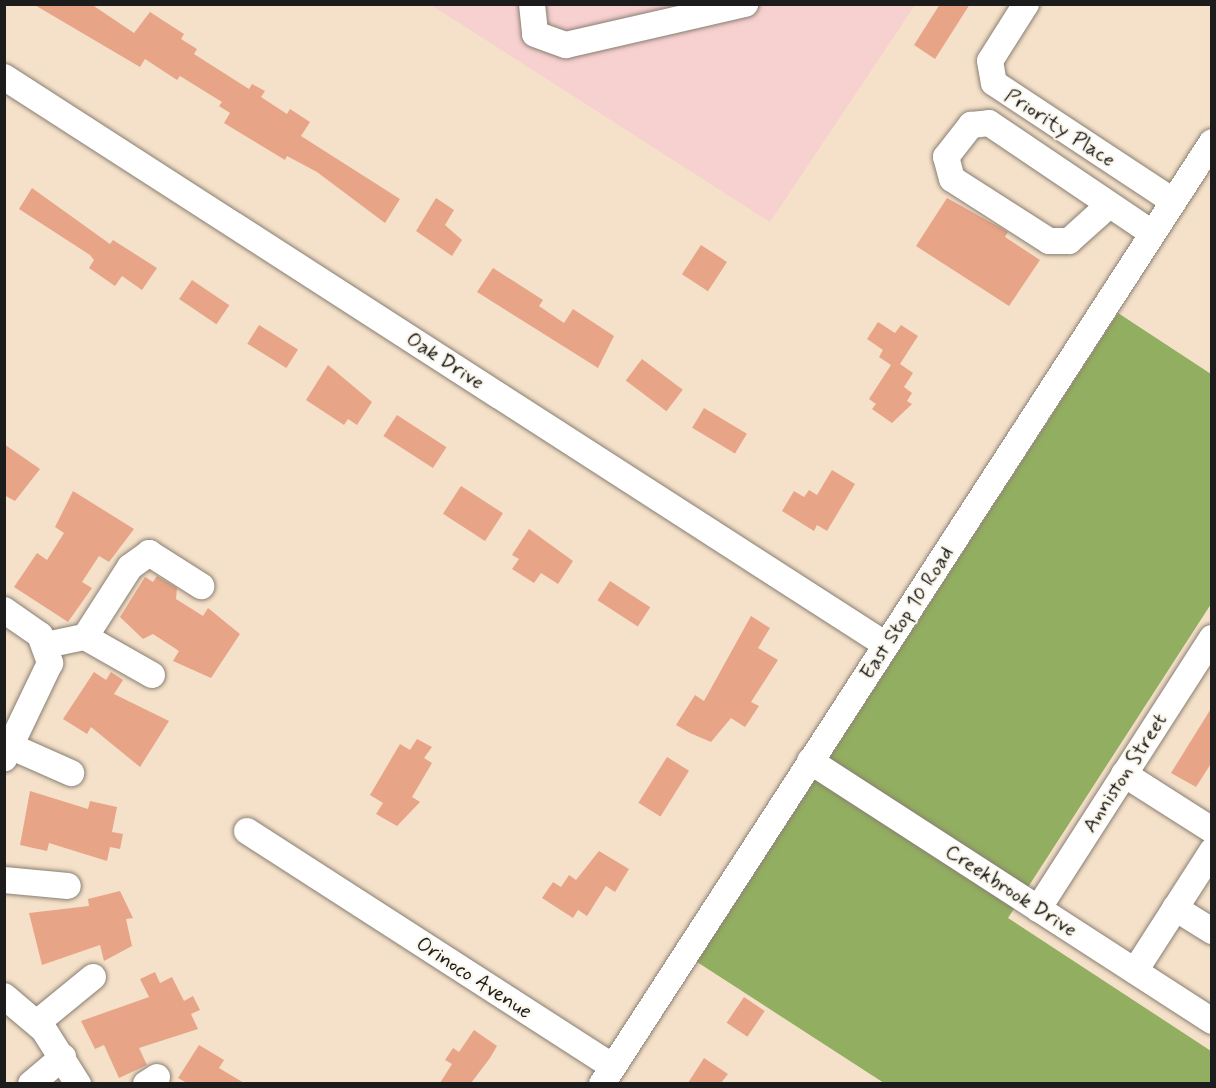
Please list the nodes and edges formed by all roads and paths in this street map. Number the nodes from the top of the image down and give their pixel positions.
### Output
1 (532, 4) edge
2 (745, 4) edge
3 (1026, 4) edge
4 (4, 77) edge
5 (1212, 142) edge
6 (1173, 201) junction
7 (1109, 205) junction
8 (1152, 233) junction
9 (201, 586) dead end
10 (4, 610) edge
11 (85, 637) junction
12 (46, 645) junction
13 (886, 645) junction
14 (1208, 650) edge
15 (152, 675) dead end
16 (6, 754) edge
17 (810, 762) junction
18 (71, 772) dead end
19 (1124, 774) junction
20 (1212, 830) edge
21 (247, 831) dead end
22 (1212, 851) edge
23 (4, 880) edge
24 (68, 886) dead end
25 (1175, 908) junction
26 (1038, 909) junction
27 (1212, 931) edge
28 (1135, 971) junction
29 (93, 977) dead end
30 (4, 996) edge
31 (1212, 1021) edge
32 (38, 1022) junction
33 (63, 1057) junction
34 (608, 1075) edge
35 (31, 1083) edge
36 (78, 1083) edge

1 - 2 street
3 - 6 street, Priority Place
4 - 13 street, Oak Drive
5 - 6 street, East Stop 10 Road
6 - 8 street, East Stop 10 Road
7 - 7 street
7 - 8 street
8 - 13 street, East Stop 10 Road
9 - 11 street
10 - 12 street
11 - 12 street
11 - 15 street
12 - 16 street
13 - 17 street, East Stop 10 Road
14 - 19 street, Anniston Street
16 - 18 street
17 - 26 street, Creekbrook Drive
17 - 34 street, East Stop 10 Road
19 - 20 street
19 - 26 street, Anniston Street
21 - 34 street, Orinoco Avenue
22 - 25 street
23 - 24 street
25 - 27 street
25 - 28 street
26 - 28 street, Creekbrook Drive
28 - 31 street, Creekbrook Drive
29 - 32 street
30 - 32 street
32 - 33 street
33 - 35 street
33 - 36 street

